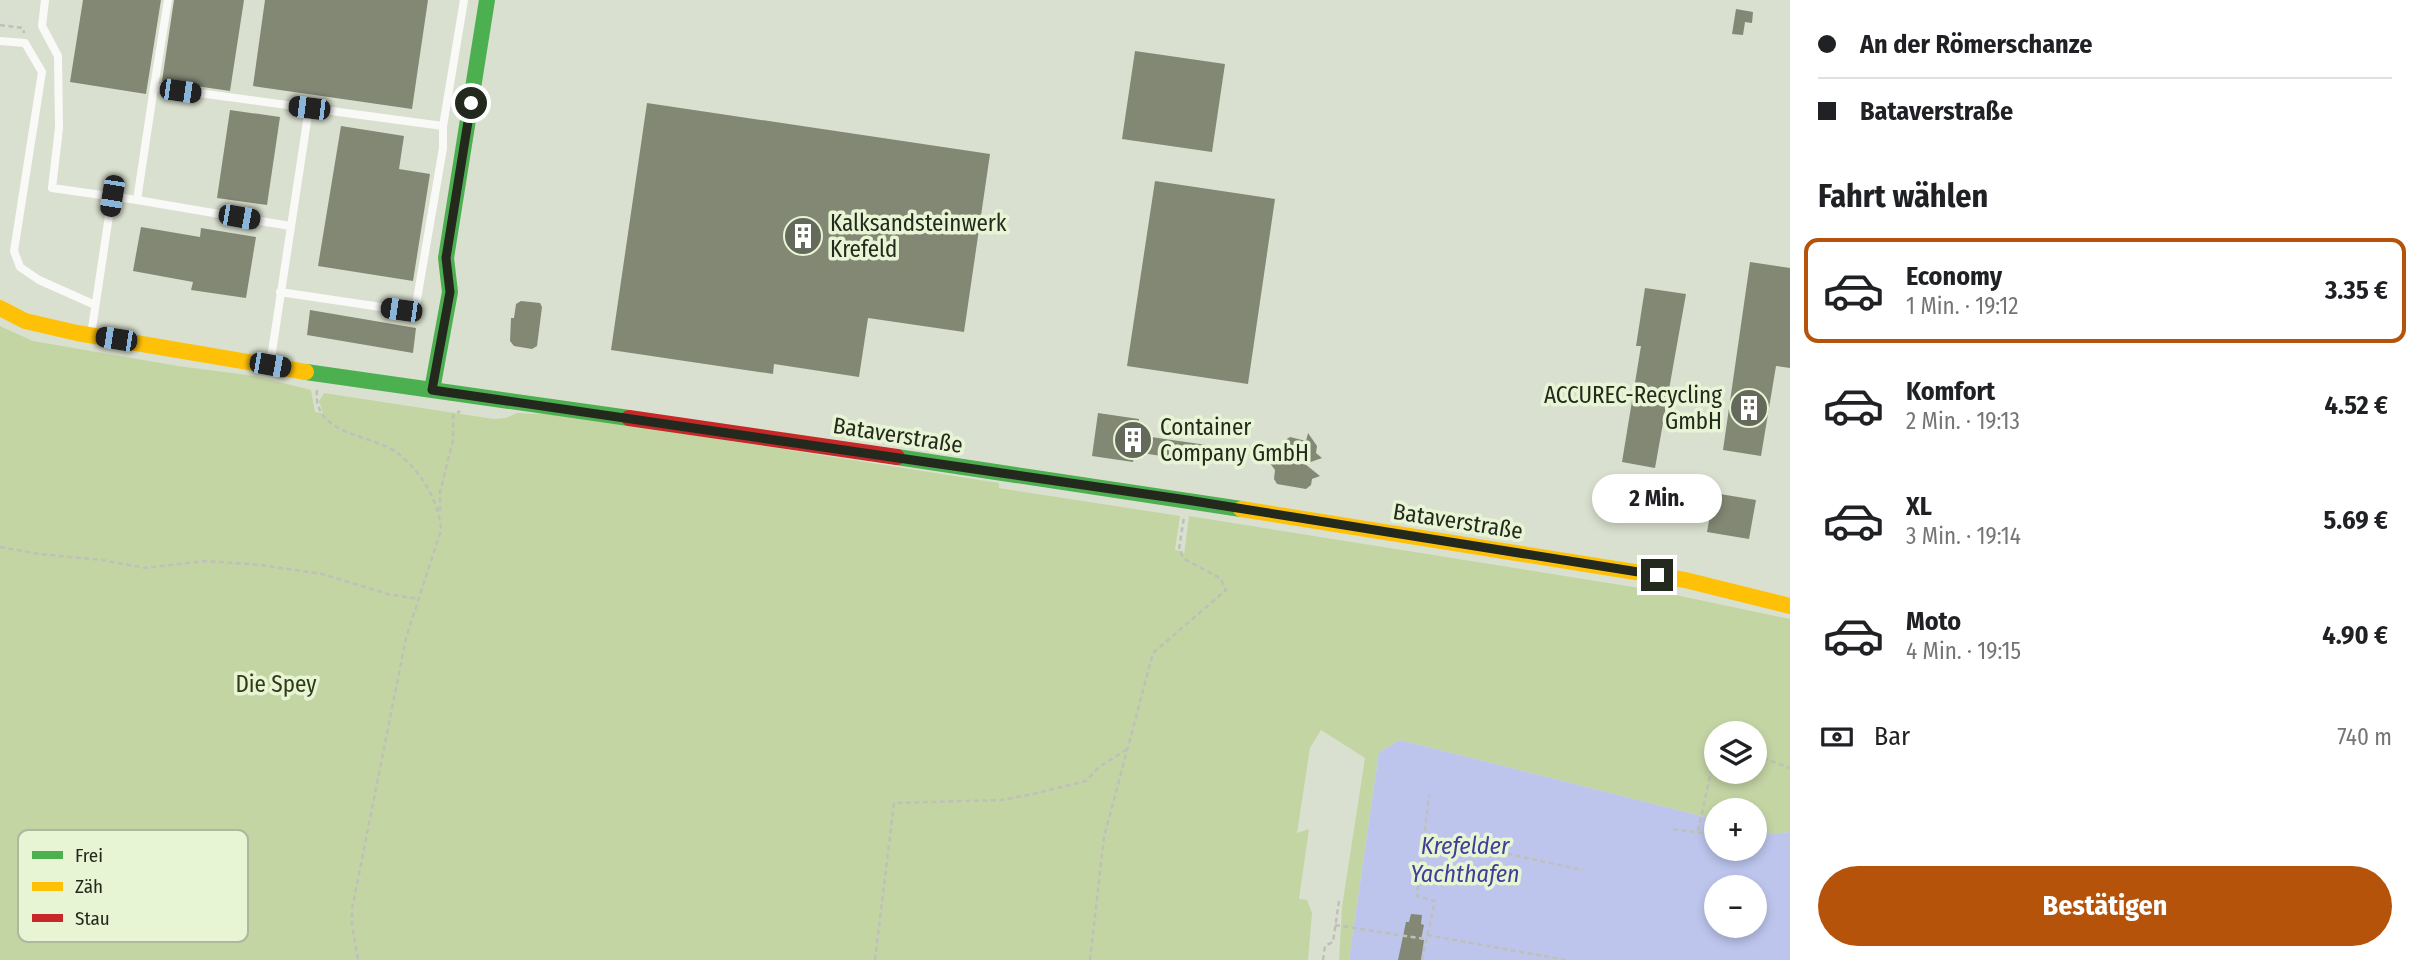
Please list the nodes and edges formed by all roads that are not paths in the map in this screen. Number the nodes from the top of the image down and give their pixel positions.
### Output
1 (45, 0) edge
2 (168, 0) edge
3 (464, 0) edge
4 (487, 0) edge
5 (0, 41) edge
6 (154, 87) junction
7 (309, 108) junction
8 (443, 126) junction
9 (112, 196) junction
10 (137, 200) junction
11 (290, 226) junction
12 (280, 292) junction
13 (95, 305) junction
14 (0, 308) edge
15 (91, 335) junction
16 (270, 365) junction
17 (432, 390) junction
18 (1790, 606) edge

1 - 9 lane
2 - 6 lane
3 - 8 lane
4 - 17 street
5 - 13 lane
6 - 7 lane
6 - 10 lane
7 - 8 lane
7 - 11 lane
8 - 12 lane
9 - 10 lane
9 - 13 lane
10 - 11 lane
11 - 12 lane
12 - 16 lane
13 - 15 lane
14 - 15 street, Bataverstraße
15 - 16 street, Bataverstraße
16 - 17 street, Bataverstraße
17 - 18 street, Bataverstraße

